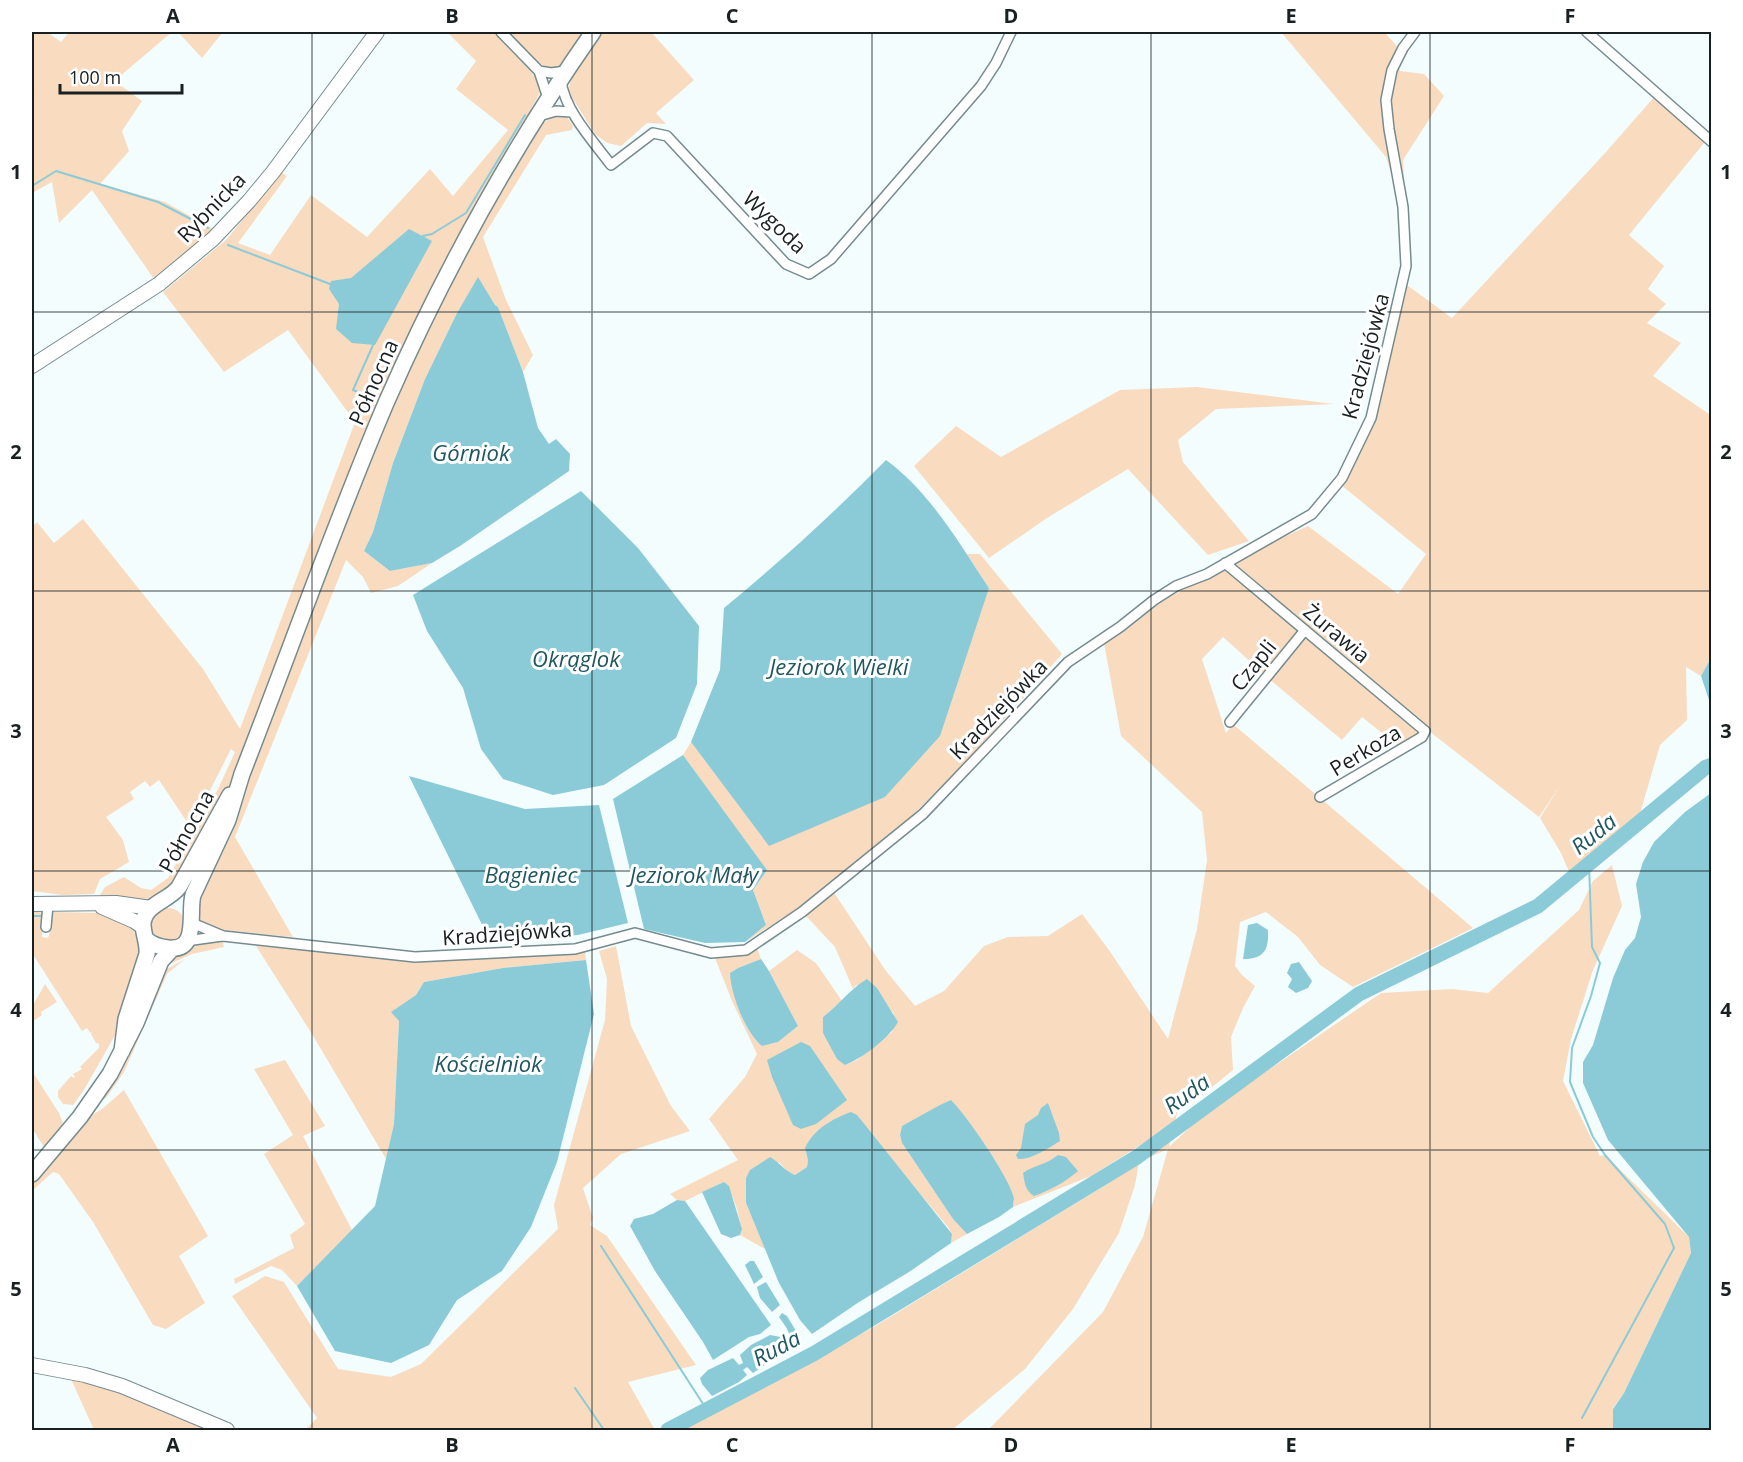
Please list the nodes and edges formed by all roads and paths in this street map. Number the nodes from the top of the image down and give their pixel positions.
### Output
1 (377, 32) edge
2 (501, 32) edge
3 (592, 32) edge
4 (1011, 32) edge
5 (1415, 32) edge
6 (1587, 32) edge
7 (539, 71) junction
8 (563, 75) junction
9 (548, 98) junction
10 (572, 112) junction
11 (537, 116) junction
12 (1712, 142) edge
13 (32, 366) edge
14 (1226, 563) junction
15 (1305, 630) junction
16 (1230, 722) dead end
17 (1425, 731) joint
18 (242, 774) junction
19 (1320, 797) dead end
20 (32, 904) edge
21 (48, 905) junction
22 (97, 905) junction
23 (156, 905) junction
24 (192, 919) junction
25 (46, 927) dead end
26 (145, 933) junction
27 (223, 936) junction
28 (179, 945) junction
29 (122, 1051) junction
30 (32, 1174) edge
31 (32, 1365) edge
32 (227, 1431) edge

1 - 13 street, Rybnicka
2 - 7 street
3 - 8 main road, Północna
4 - 10 street, Wygoda
5 - 14 street, Kradziejówka
6 - 12 street
7 - 8 street
7 - 9 street
8 - 9 main road, Północna
8 - 10 street, Wygoda
9 - 11 main road, Północna
10 - 11 street
11 - 18 main road, Północna
14 - 15 street, Żurawia
14 - 27 street, Kradziejówka
15 - 16 street, Czapli
15 - 17 street, Żurawia
17 - 19 street, Perkoza
18 - 23 main road, Północna
18 - 24 main road, Północna
20 - 21 street
21 - 22 street
21 - 25 street
22 - 23 street
22 - 26 street
23 - 24 main road
23 - 26 main road
24 - 27 street, Kradziejówka
24 - 28 main road
26 - 28 main road
26 - 29 main road
27 - 28 street, Kradziejówka
28 - 29 main road
29 - 30 main road
31 - 32 street

